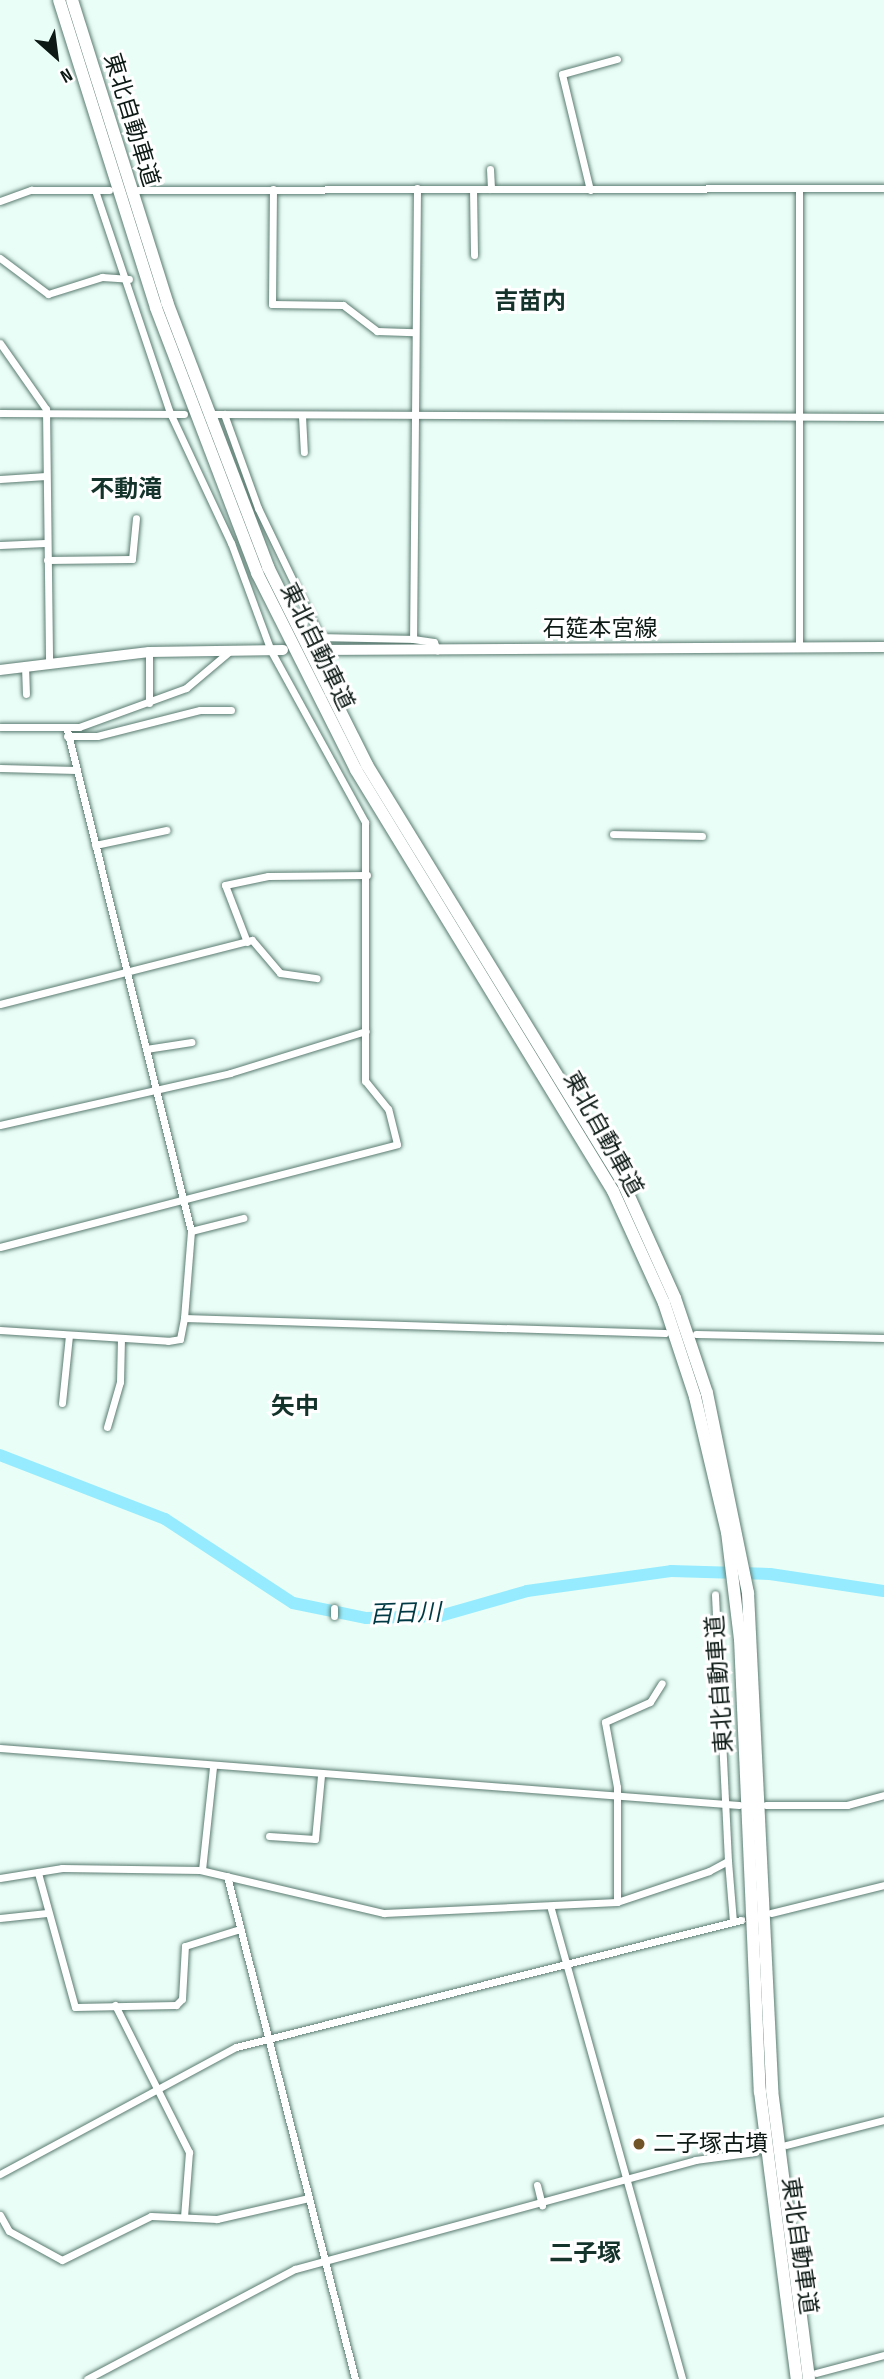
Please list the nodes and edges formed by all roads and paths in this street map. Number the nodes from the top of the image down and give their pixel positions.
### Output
1 (57, 0) edge
2 (74, 0) edge
3 (82, 55) junction
4 (617, 59) dead end
5 (490, 169) dead end
6 (417, 188) junction
7 (799, 188) junction
8 (884, 188) edge
9 (273, 189) junction
10 (473, 189) junction
11 (491, 189) junction
12 (95, 190) junction
13 (109, 190) dead end
14 (138, 190) dead end
15 (590, 190) junction
16 (0, 201) edge
17 (474, 255) dead end
18 (0, 258) edge
19 (129, 279) junction
20 (414, 331) junction
21 (0, 342) edge
22 (46, 412) junction
23 (0, 413) edge
24 (170, 413) junction
25 (184, 414) dead end
26 (213, 414) dead end
27 (224, 414) junction
28 (302, 416) junction
29 (884, 417) edge
30 (799, 418) junction
31 (411, 419) junction
32 (304, 452) dead end
33 (46, 476) junction
34 (0, 478) edge
35 (136, 518) dead end
36 (45, 543) junction
37 (0, 545) edge
38 (47, 560) junction
39 (413, 639) junction
40 (884, 647) edge
41 (799, 648) junction
42 (437, 649) junction
43 (232, 650) junction
44 (283, 650) dead end
45 (316, 650) dead end
46 (271, 651) junction
47 (149, 652) junction
48 (49, 662) junction
49 (25, 666) junction
50 (0, 670) edge
51 (26, 694) dead end
52 (149, 703) junction
53 (231, 710) dead end
54 (0, 727) edge
55 (67, 733) junction
56 (0, 768) edge
57 (76, 771) junction
58 (166, 830) dead end
59 (614, 834) dead end
60 (702, 836) dead end
61 (95, 845) junction
62 (367, 875) junction
63 (247, 942) junction
64 (127, 972) junction
65 (317, 978) dead end
66 (0, 1004) edge
67 (366, 1031) junction
68 (191, 1042) dead end
69 (146, 1049) junction
70 (154, 1086) junction
71 (0, 1125) edge
72 (185, 1200) junction
73 (243, 1218) dead end
74 (191, 1231) junction
75 (0, 1247) edge
76 (184, 1318) junction
77 (0, 1330) edge
78 (665, 1333) dead end
79 (696, 1334) dead end
80 (69, 1335) junction
81 (121, 1338) junction
82 (884, 1338) edge
83 (62, 1403) dead end
84 (107, 1427) dead end
85 (742, 1592) junction
86 (715, 1594) dead end
87 (662, 1683) dead end
88 (0, 1748) edge
89 (213, 1767) junction
90 (321, 1775) junction
91 (884, 1795) edge
92 (618, 1799) junction
93 (766, 1804) dead end
94 (739, 1805) dead end
95 (727, 1806) junction
96 (269, 1836) dead end
97 (728, 1861) junction
98 (202, 1870) junction
99 (38, 1873) junction
100 (227, 1876) junction
101 (0, 1878) edge
102 (884, 1885) edge
103 (617, 1902) junction
104 (551, 1909) junction
105 (47, 1913) junction
106 (771, 1913) dead end
107 (0, 1919) edge
108 (240, 1929) junction
109 (563, 1964) junction
110 (115, 2005) junction
111 (268, 2039) junction
112 (158, 2088) junction
113 (884, 2120) edge
114 (786, 2145) dead end
115 (755, 2152) dead end
116 (0, 2174) edge
117 (623, 2184) junction
118 (537, 2185) dead end
119 (309, 2198) junction
120 (542, 2206) junction
121 (0, 2215) edge
122 (184, 2217) junction
123 (325, 2261) junction
124 (884, 2355) edge
125 (813, 2376) edge
126 (87, 2379) edge
127 (355, 2379) edge
128 (682, 2379) edge
129 (797, 2379) edge

1 - 3 highway
2 - 3 highway
3 - 85 highway, 東北自動車道
4 - 15 street
5 - 11 street
6 - 9 street
6 - 10 street
6 - 20 street
7 - 8 street
7 - 15 street
7 - 30 street
9 - 14 street
9 - 20 street
10 - 11 street
10 - 17 street
11 - 15 street
12 - 13 street
12 - 16 street
12 - 19 street
18 - 19 street
19 - 24 street
20 - 31 street
21 - 22 street
22 - 23 street
22 - 24 street
22 - 33 street
24 - 25 street
24 - 46 street
26 - 27 street
27 - 28 street
27 - 39 street
28 - 31 street
28 - 32 street
29 - 30 street
30 - 31 street
30 - 41 street
31 - 39 street
33 - 34 street
33 - 36 street
35 - 38 street
36 - 37 street
36 - 38 street
38 - 48 street
39 - 42 street
40 - 41 main road, 石筵本宮線
41 - 42 main road, 石筵本宮線
42 - 45 main road, 石筵本宮線
43 - 46 main road
43 - 47 main road
43 - 52 street
44 - 46 main road
46 - 62 street
47 - 48 main road
47 - 52 street
48 - 49 main road
49 - 50 main road
49 - 51 street
52 - 55 street
53 - 55 street
54 - 55 street
55 - 57 street
56 - 57 street
57 - 61 street
58 - 61 street
59 - 60 street
61 - 64 street
62 - 63 street
62 - 67 street
63 - 64 street
63 - 65 street
64 - 66 street
64 - 69 street
67 - 70 street
67 - 72 street
68 - 69 street
69 - 70 street
70 - 71 street
70 - 72 street
72 - 74 street
72 - 75 street
73 - 74 street
74 - 76 street
76 - 78 street
76 - 81 street
77 - 80 street
79 - 82 street
80 - 81 street
80 - 83 street
81 - 84 street
85 - 125 highway, 東北自動車道
85 - 129 highway, 東北自動車道
86 - 95 street
87 - 92 street
88 - 89 street
89 - 90 street
89 - 98 street
90 - 92 street
90 - 96 street
91 - 93 street
92 - 95 street
92 - 103 street
94 - 95 street
95 - 97 street
97 - 103 street
97 - 109 street
98 - 99 street
98 - 100 street
99 - 101 street
99 - 105 street
100 - 104 street
100 - 108 street
102 - 106 street
103 - 104 street
104 - 109 street
105 - 107 street
105 - 110 street
108 - 110 street
108 - 111 street
109 - 111 street
109 - 117 street
110 - 112 street
111 - 112 street
111 - 119 street
112 - 116 street
112 - 122 street
113 - 114 street
115 - 117 street
117 - 120 street
117 - 128 street
118 - 120 street
119 - 122 street
119 - 123 street
120 - 123 street
121 - 122 street
123 - 126 street
123 - 127 street
124 - 125 street

